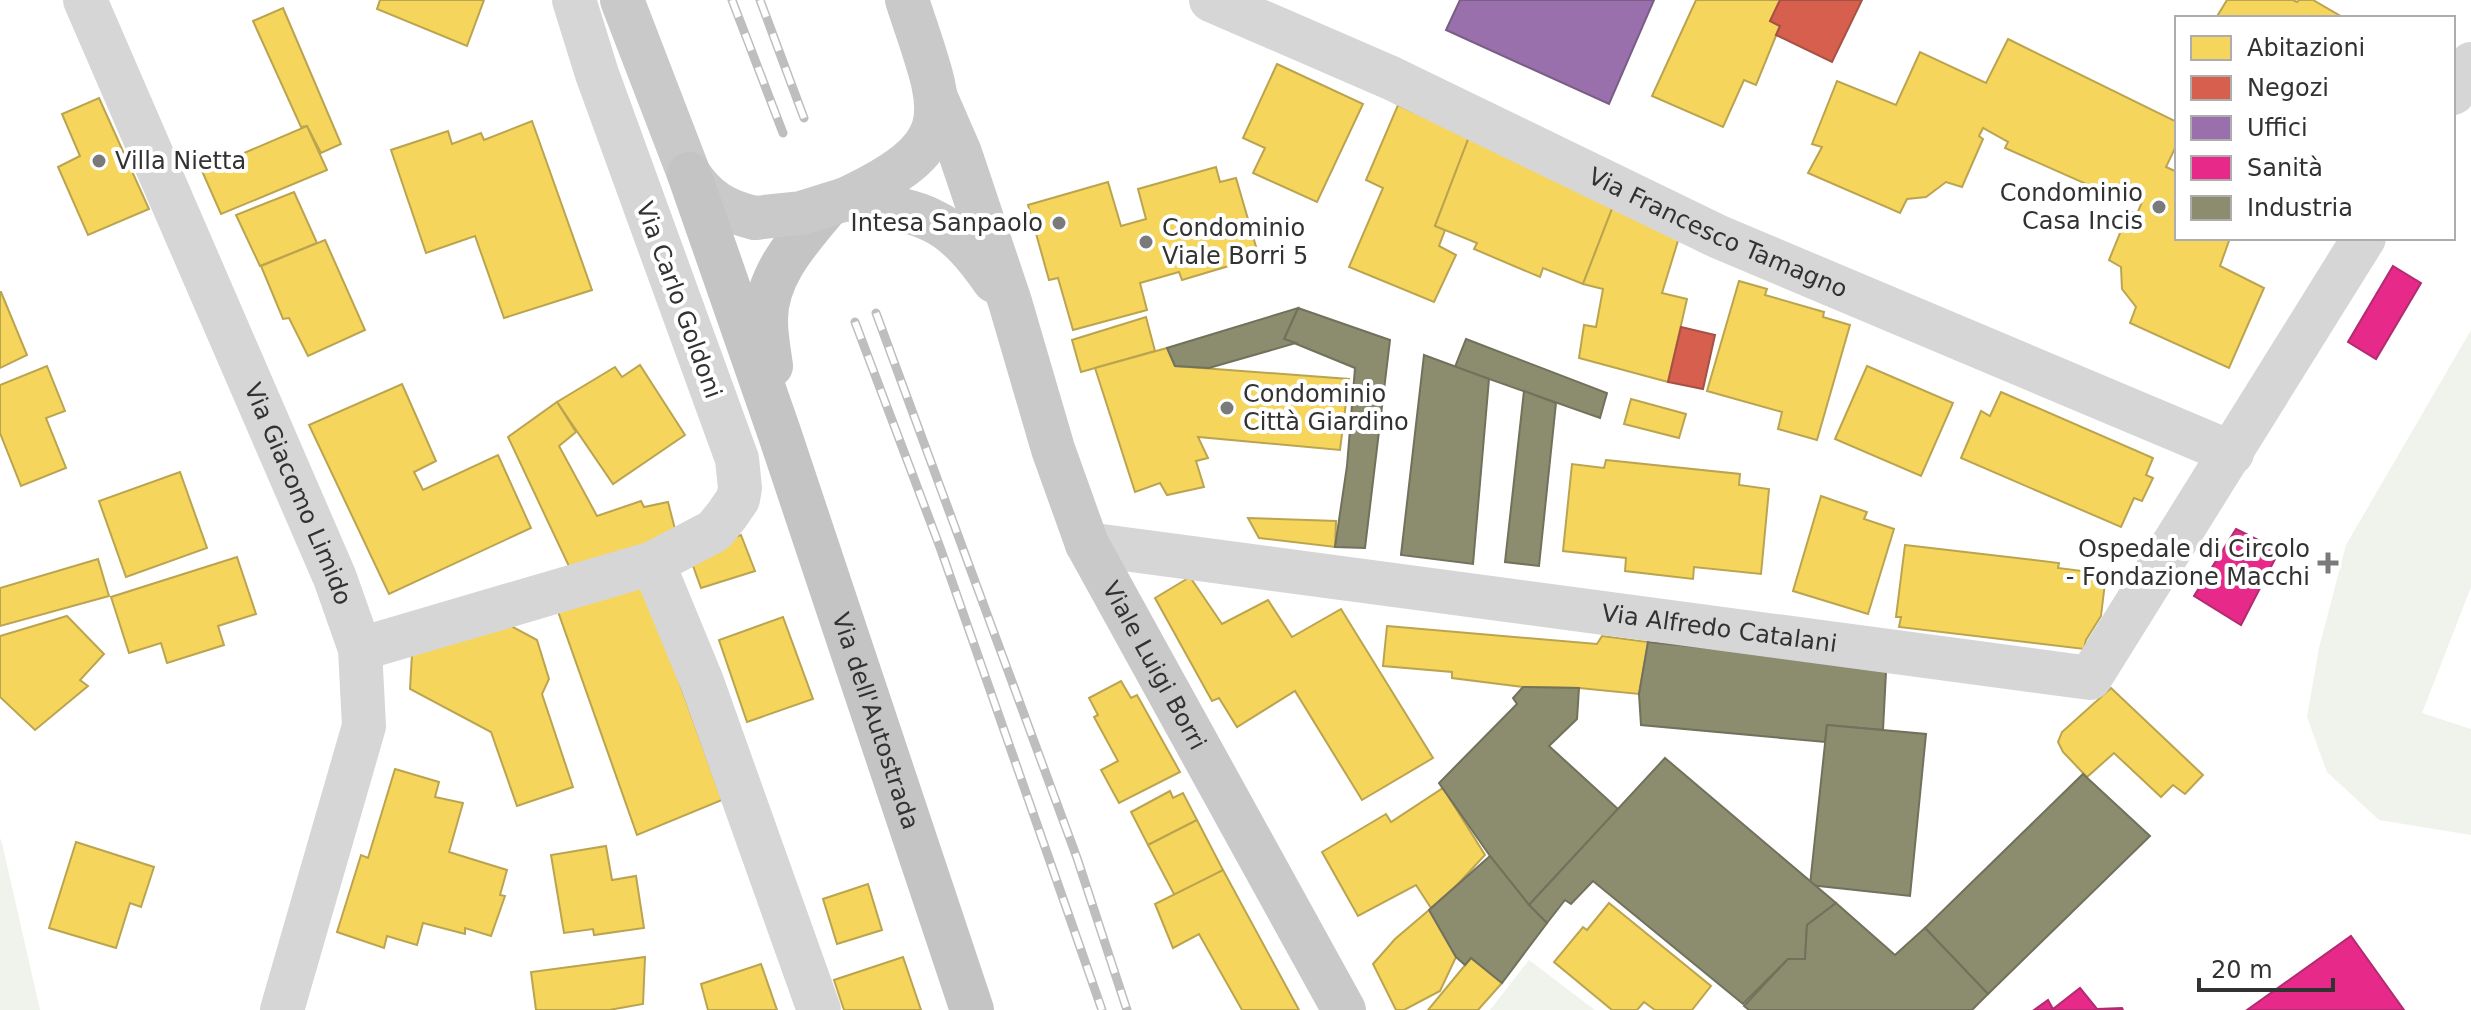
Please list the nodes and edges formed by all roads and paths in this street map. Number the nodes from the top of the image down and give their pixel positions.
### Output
1 (85, 0) edge
2 (574, 0) edge
3 (622, 0) edge
4 (907, 0) edge
5 (1211, 0) edge
6 (2471, 64) edge
7 (2455, 90) edge
8 (937, 100) junction
9 (689, 174) junction
10 (837, 202) junction
11 (2363, 240) edge
12 (1010, 302) junction
13 (779, 432) junction
14 (2232, 453) junction
15 (1087, 544) junction
16 (653, 563) junction
17 (360, 649) junction
18 (282, 1010) edge
19 (819, 1010) edge
20 (972, 1010) edge
21 (1344, 1010) edge

1 - 17 street, Via Giacomo Limido
2 - 16 street, Via Carlo Goldoni
3 - 9 main road
4 - 8 main road
5 - 14 street, Via Francesco Tamagno
6 - 7 street
8 - 10 main road
8 - 12 main road, Viale Luigi Borri
9 - 10 main road, bridge
9 - 13 highway
10 - 12 main road, Viale Luigi Borri
10 - 13 highway
11 - 14 street
12 - 15 main road, Viale Luigi Borri
13 - 20 highway, Via dell'Autostrada
14 - 15 street, Via Alfredo Catalani
15 - 21 main road, Viale Luigi Borri
16 - 17 street, Via Carlo Goldoni
16 - 19 street
17 - 18 street, Via Giacomo Limido

